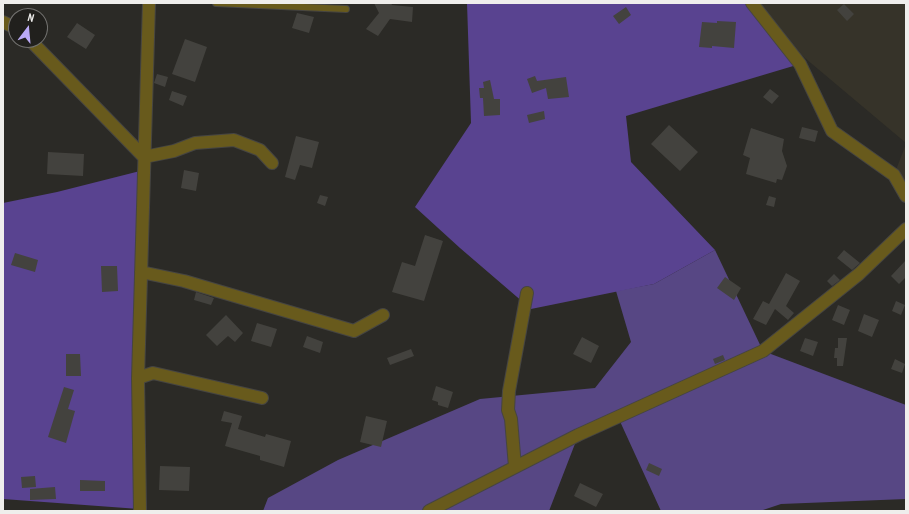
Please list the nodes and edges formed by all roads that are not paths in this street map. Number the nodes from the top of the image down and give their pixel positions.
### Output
1 (149, 3) edge
2 (216, 3) edge
3 (752, 3) edge
4 (316, 6) edge
5 (346, 9) dead end
6 (38, 48) edge
7 (144, 156) junction
8 (272, 163) dead end
9 (906, 196) edge
10 (906, 229) edge
11 (141, 272) junction
12 (527, 293) dead end
13 (383, 315) dead end
14 (138, 378) junction
15 (262, 398) dead end
16 (515, 468) junction
17 (140, 511) edge
18 (429, 511) edge

1 - 7 street
2 - 4 lane
3 - 9 street
4 - 5 lane
6 - 7 street
7 - 8 street
7 - 11 street
10 - 16 street
11 - 13 street
11 - 14 street
12 - 16 street
14 - 15 street
14 - 17 street
16 - 18 street

